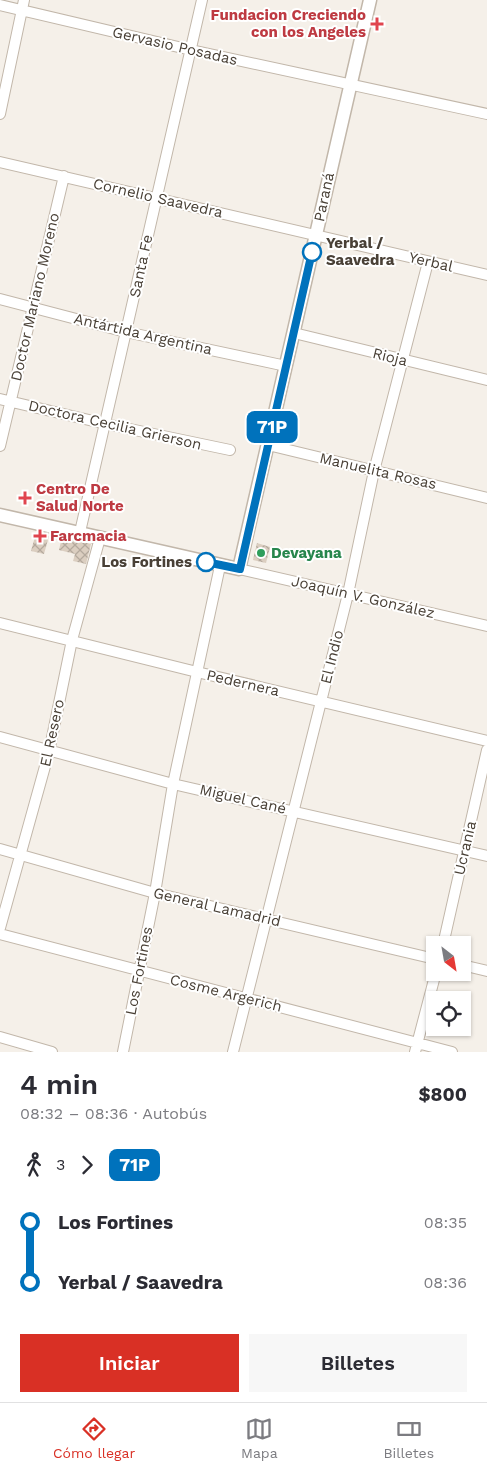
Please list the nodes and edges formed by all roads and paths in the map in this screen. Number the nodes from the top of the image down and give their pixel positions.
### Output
1 (202, 0) edge
2 (370, 0) edge
3 (23, 5) edge
4 (0, 6) edge
5 (191, 50) junction
6 (350, 83) junction
7 (0, 114) edge
8 (487, 114) edge
9 (0, 162) edge
10 (64, 176) junction
11 (156, 198) junction
12 (316, 235) junction
13 (428, 262) junction
14 (487, 275) edge
15 (0, 299) edge
16 (33, 307) junction
17 (126, 332) junction
18 (294, 333) junction
19 (403, 360) junction
20 (286, 366) junction
21 (487, 380) edge
22 (5, 400) edge
23 (106, 424) junction
24 (268, 445) junction
25 (0, 446) edge
26 (230, 450) dead end
27 (374, 471) junction
28 (487, 498) edge
29 (0, 515) edge
30 (80, 532) junction
31 (100, 538) junction
32 (220, 566) junction
33 (240, 569) junction
34 (348, 594) junction
35 (0, 623) edge
36 (487, 626) edge
37 (72, 640) junction
38 (197, 672) junction
39 (321, 700) junction
40 (0, 737) edge
41 (487, 741) edge
42 (487, 750) edge
43 (49, 752) junction
44 (173, 784) junction
45 (294, 811) junction
46 (0, 849) edge
47 (464, 850) junction
48 (21, 856) junction
49 (487, 856) edge
50 (155, 893) junction
51 (267, 919) junction
52 (0, 928) edge
53 (0, 934) edge
54 (444, 936) edge
55 (426, 957) edge
56 (471, 967) edge
57 (139, 971) junction
58 (487, 971) edge
59 (434, 981) edge
60 (247, 997) junction
61 (0, 1037) edge
62 (416, 1048) edge
63 (52, 1052) edge
64 (123, 1052) edge
65 (233, 1052) edge
66 (452, 1052) edge

1 - 5 street, Santa Fe
2 - 6 street, Paraná
3 - 4 street, Gervasio Posadas
3 - 5 street, Gervasio Posadas
3 - 7 street
5 - 6 street, Gervasio Posadas
5 - 11 street, Santa Fe
6 - 8 street, Gervasio Posadas
6 - 12 street, Paraná
9 - 10 street, Cornelio Saavedra
10 - 11 street, Cornelio Saavedra
10 - 16 street, Doctor Mariano Moreno
11 - 12 street, Cornelio Saavedra
11 - 17 street, Santa Fe
12 - 13 street, Yerbal
12 - 18 street, Paraná
13 - 14 street, Yerbal
13 - 19 street, El Indio
15 - 16 street, Antártida Argentina
16 - 17 street, Antártida Argentina
16 - 22 street, Doctor Mariano Moreno
17 - 20 street, Antártida Argentina
17 - 23 street, Santa Fe
18 - 19 street, Rioja
18 - 20 street, Paraná
19 - 21 street, Rioja
19 - 27 street, El Indio
20 - 24 street, Paraná
22 - 23 street, Doctora Cecilia Grierson
22 - 25 street, Doctor Mariano Moreno
23 - 26 street, Doctora Cecilia Grierson
23 - 30 street, Santa Fe
24 - 27 street, Manuelita Rosas
24 - 33 street, Paraná
27 - 28 street, Manuelita Rosas
27 - 34 street, El Indio
29 - 30 street
30 - 31 street
31 - 32 street
31 - 37 street, El Resero
32 - 33 street
32 - 38 street, Los Fortines
33 - 34 street, Joaquín V. González
34 - 36 street, Joaquín V. González
34 - 39 street, El Indio
35 - 37 street, Pedernera
37 - 38 street, Pedernera
37 - 43 street, El Resero
38 - 39 street, Pedernera
38 - 44 street, Los Fortines
39 - 41 street, Pedernera
39 - 45 street, El Indio
40 - 43 street, Miguel Cané
42 - 47 street, Ucrania
43 - 44 street, Miguel Cané
43 - 48 street, El Resero
44 - 45 street, Miguel Cané
44 - 50 street, Los Fortines
45 - 47 street, Miguel Cané
45 - 51 street, El Indio
46 - 48 street, General Lamadrid
47 - 49 street, Miguel Cané
47 - 54 street, Ucrania
48 - 50 street, General Lamadrid
48 - 52 street, El Resero
50 - 51 street, General Lamadrid
50 - 57 street, Los Fortines
51 - 55 street, General Lamadrid
51 - 60 street, El Indio
53 - 57 street, Cosme Argerich
56 - 58 street
57 - 60 street, Cosme Argerich
57 - 64 street, Los Fortines
59 - 62 street
60 - 62 street, Cosme Argerich
60 - 65 street, El Indio
61 - 63 street
62 - 66 street, Cosme Argerich

